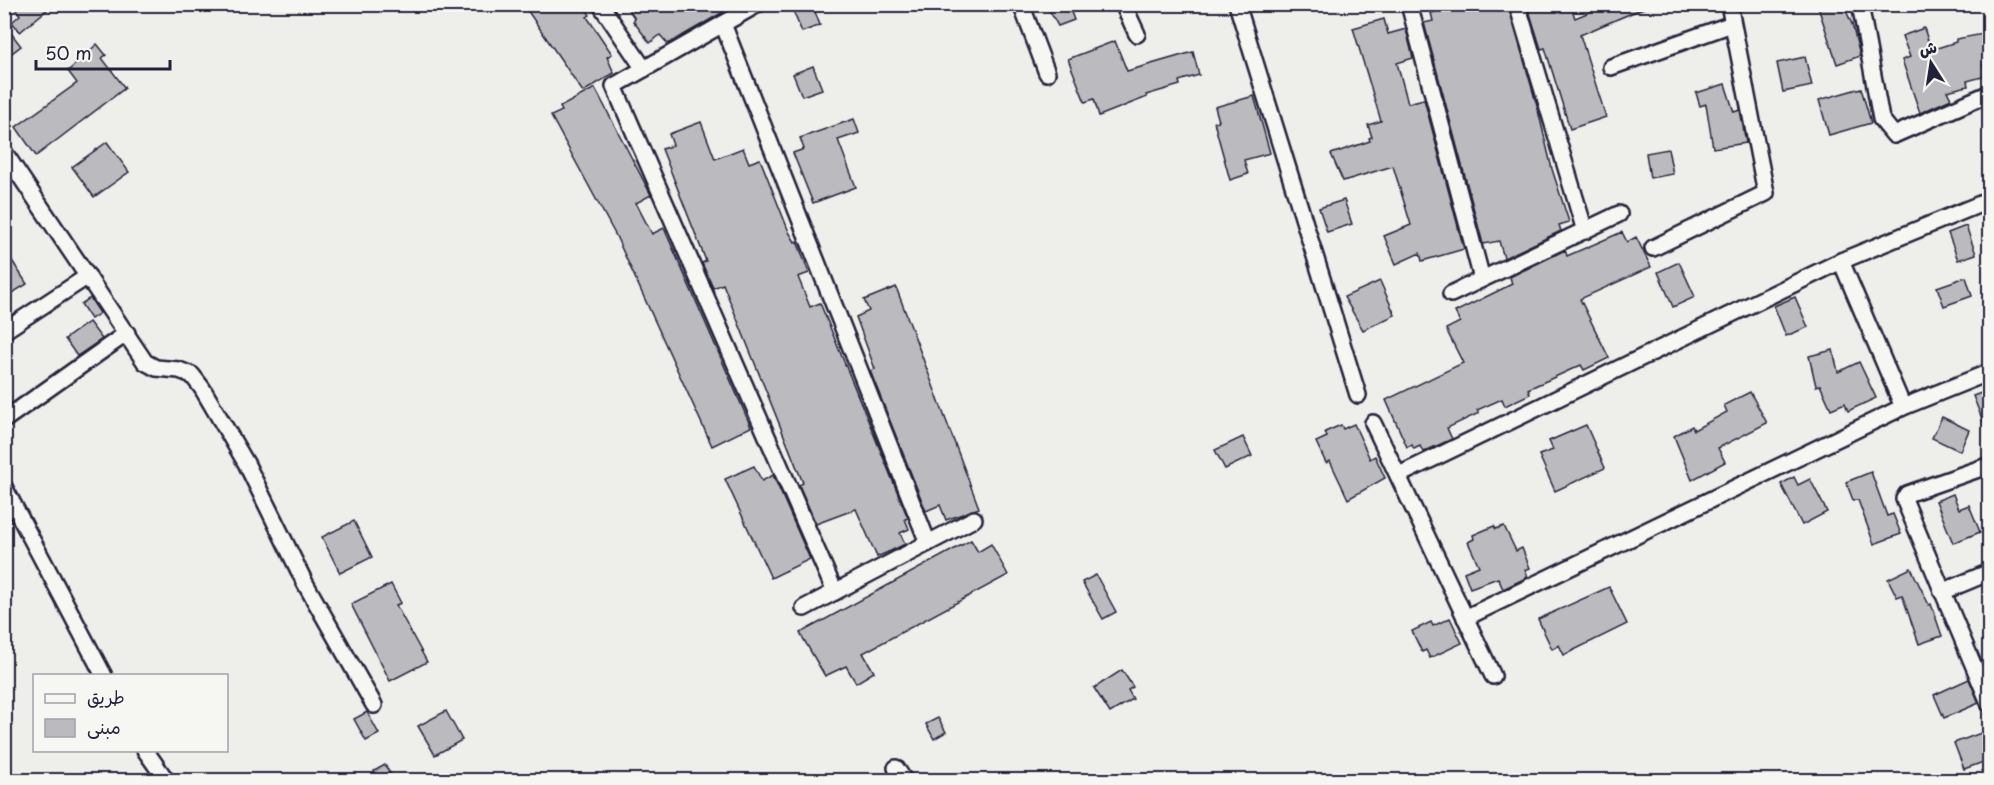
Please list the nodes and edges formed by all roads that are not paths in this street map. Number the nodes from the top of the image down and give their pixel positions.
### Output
1 (600, 4) edge
2 (758, 4) edge
3 (1021, 4) edge
4 (1123, 4) edge
5 (1237, 4) edge
6 (1409, 4) edge
7 (1517, 4) edge
8 (1729, 4) edge
9 (1860, 4) edge
10 (723, 24) junction
11 (1732, 24) junction
12 (1137, 34) dead end
13 (1611, 67) dead end
14 (644, 69) junction
15 (1047, 73) dead end
16 (1989, 93) edge
17 (4, 152) edge
18 (1989, 200) edge
19 (1619, 214) dead end
20 (1585, 231) junction
21 (1653, 248) dead end
22 (1841, 261) junction
23 (88, 276) junction
24 (1482, 279) junction
25 (1451, 294) dead end
26 (4, 331) edge
27 (126, 333) junction
28 (1989, 372) edge
29 (1358, 395) dead end
30 (1903, 407) junction
31 (4, 420) edge
32 (1372, 423) dead end
33 (1989, 465) edge
34 (1399, 475) junction
35 (4, 487) edge
36 (974, 519) dead end
37 (928, 543) junction
38 (1989, 572) edge
39 (835, 592) junction
40 (1942, 592) junction
41 (804, 608) dead end
42 (1466, 618) junction
43 (103, 674) edge
44 (1493, 676) dead end
45 (374, 705) dead end
46 (1989, 705) edge
47 (146, 752) edge
48 (166, 780) edge

1 - 14 street
2 - 10 street
3 - 15 street
4 - 12 street
5 - 29 street
6 - 24 street
7 - 20 street
8 - 11 street
9 - 16 street
10 - 14 street
10 - 37 street
11 - 13 street
11 - 21 street
14 - 39 street
17 - 23 street
18 - 22 street
19 - 20 street
20 - 24 street
22 - 30 street
22 - 34 street
23 - 26 street
23 - 27 street
24 - 25 street
27 - 31 street
27 - 45 street
28 - 30 street
30 - 42 street
32 - 34 street
33 - 40 street
34 - 42 street
35 - 43 street
36 - 37 street
37 - 39 street
38 - 40 street
39 - 41 street
40 - 46 street
42 - 44 street
47 - 48 street

